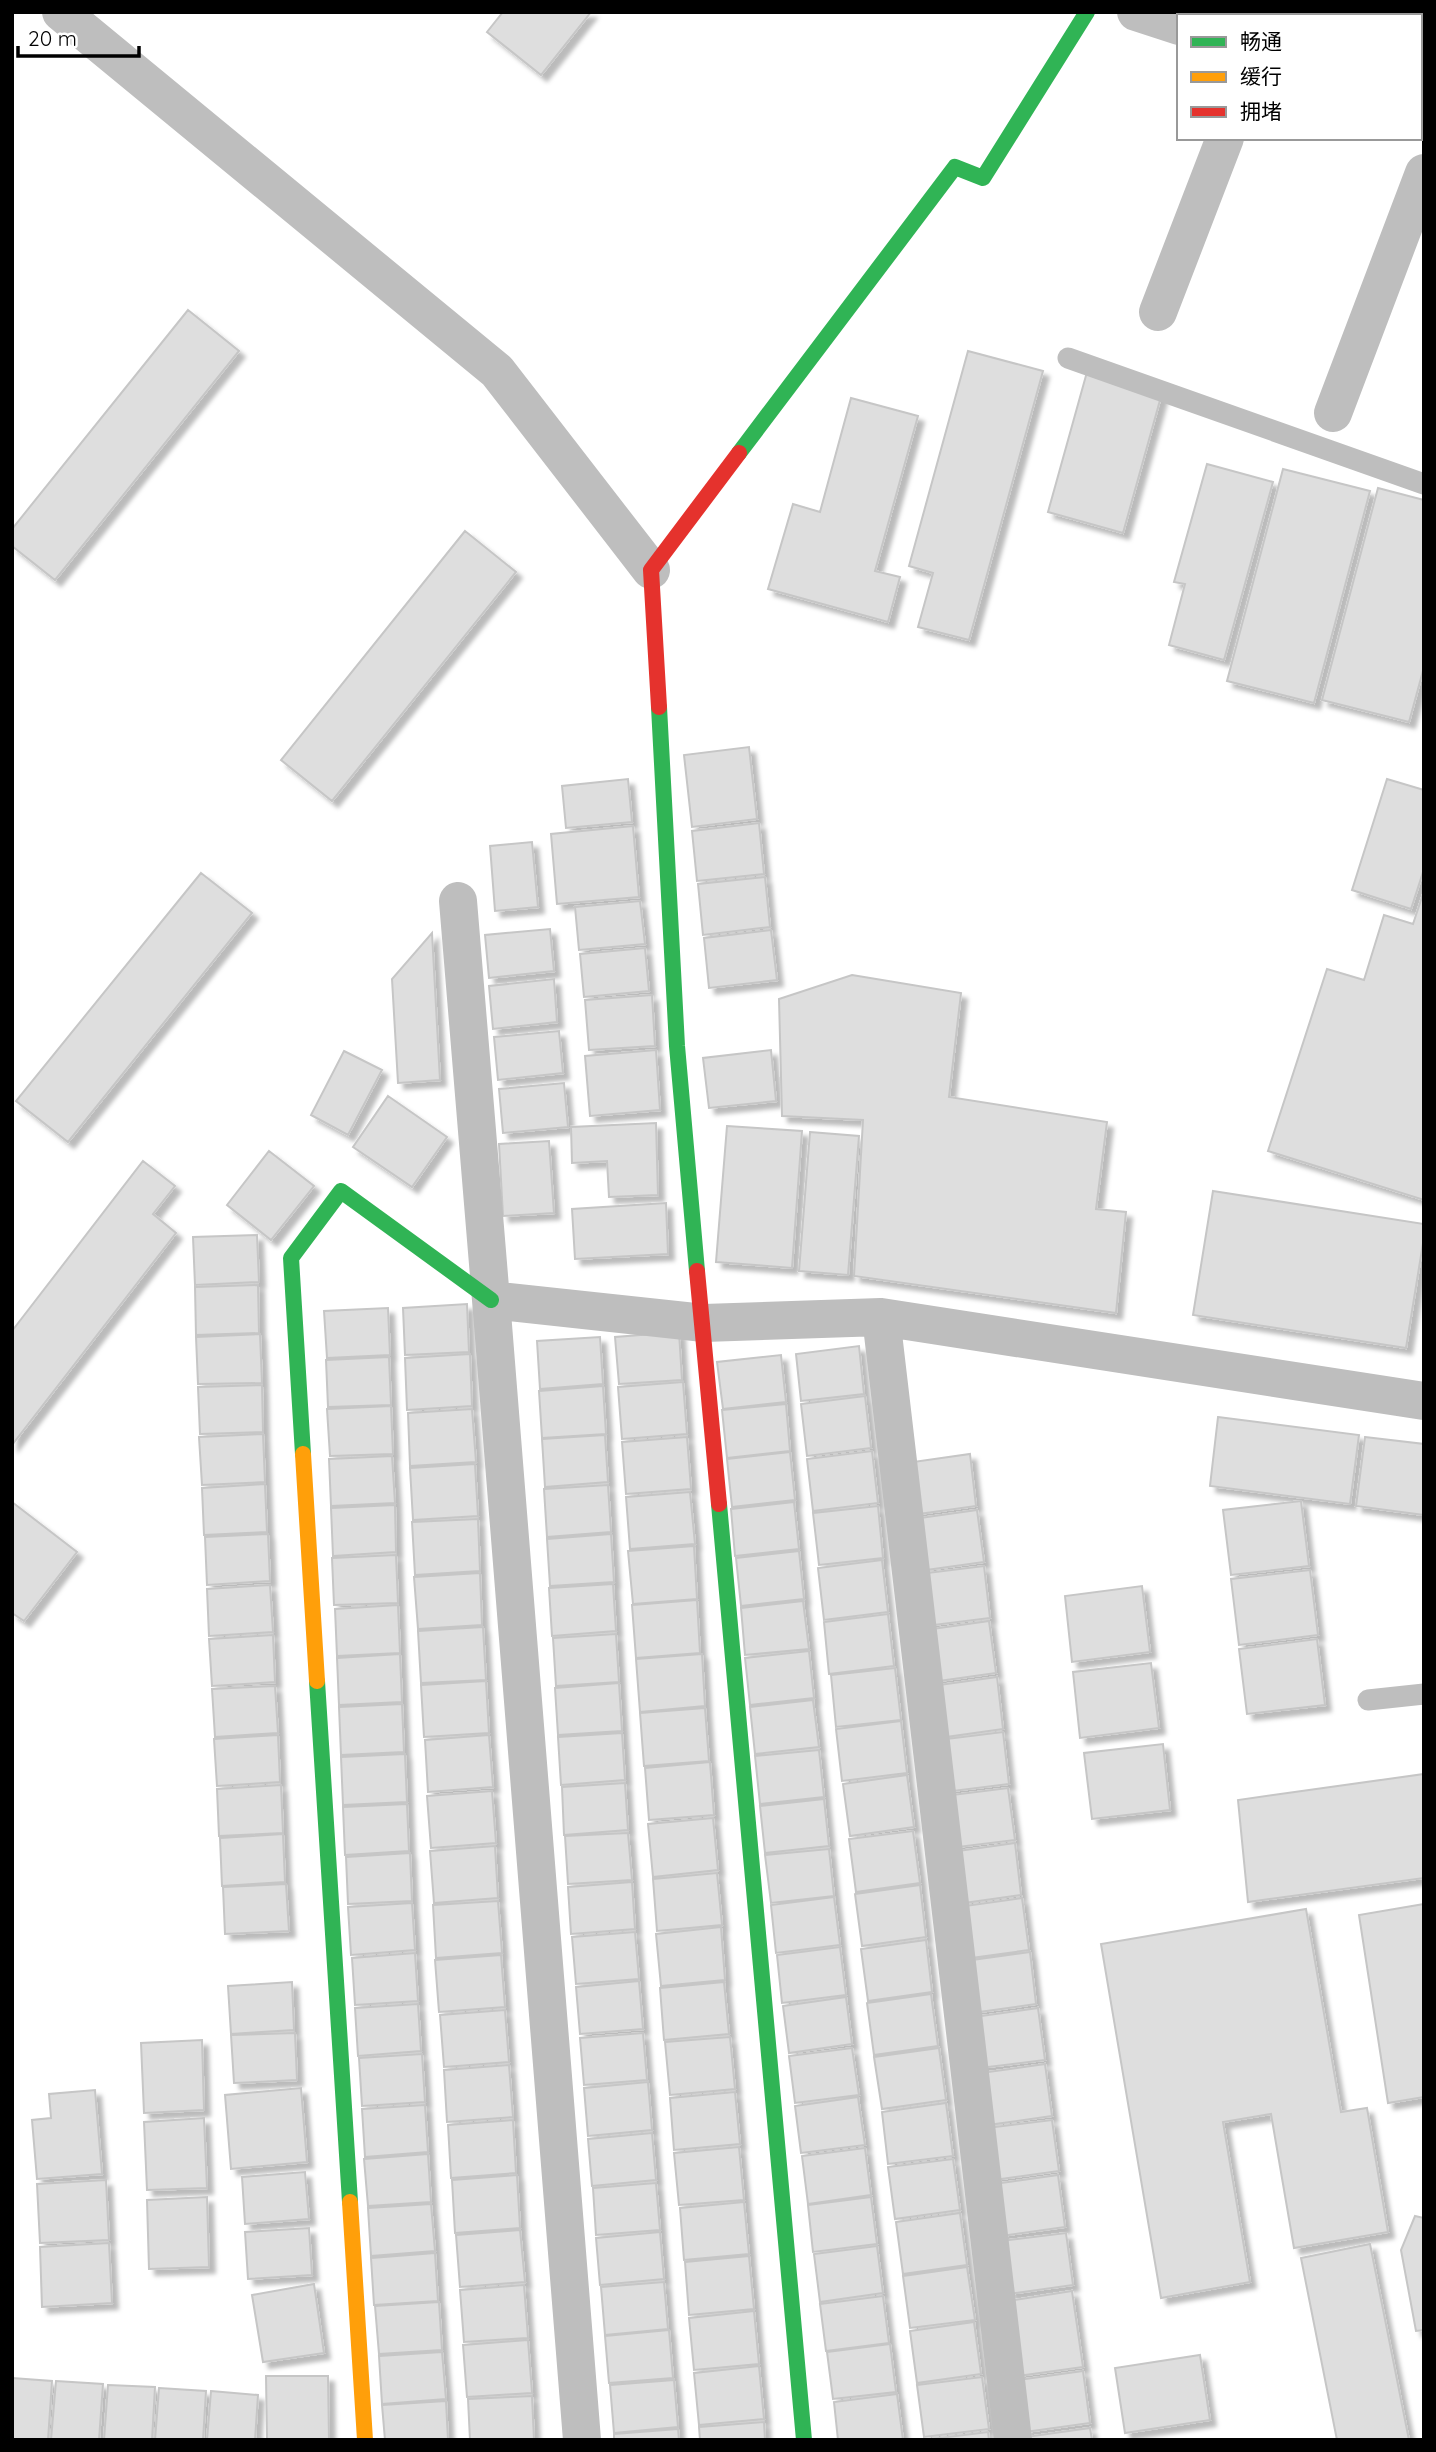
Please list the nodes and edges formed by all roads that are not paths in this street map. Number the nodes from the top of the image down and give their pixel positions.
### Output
1 (61, 12) edge
2 (1087, 12) edge
3 (1136, 12) edge
4 (1177, 25) edge
5 (1224, 140) edge
6 (1424, 173) edge
7 (1158, 312) dead end
8 (1068, 358) dead end
9 (1333, 413) dead end
10 (1424, 484) edge
11 (651, 570) junction
12 (458, 901) dead end
13 (491, 1300) junction
14 (881, 1317) junction
15 (704, 1323) junction
16 (1424, 1401) edge
17 (1424, 1694) edge
18 (1368, 1700) dead end
19 (365, 2440) edge
20 (582, 2440) edge
21 (804, 2440) edge
22 (1013, 2440) edge

1 - 11 street
2 - 11 street
3 - 4 street
5 - 7 street
6 - 9 street
8 - 10 lane
11 - 15 street
12 - 13 street
13 - 15 street
13 - 19 street
13 - 20 street
14 - 15 street
14 - 16 street
14 - 22 street
15 - 21 street
17 - 18 lane

